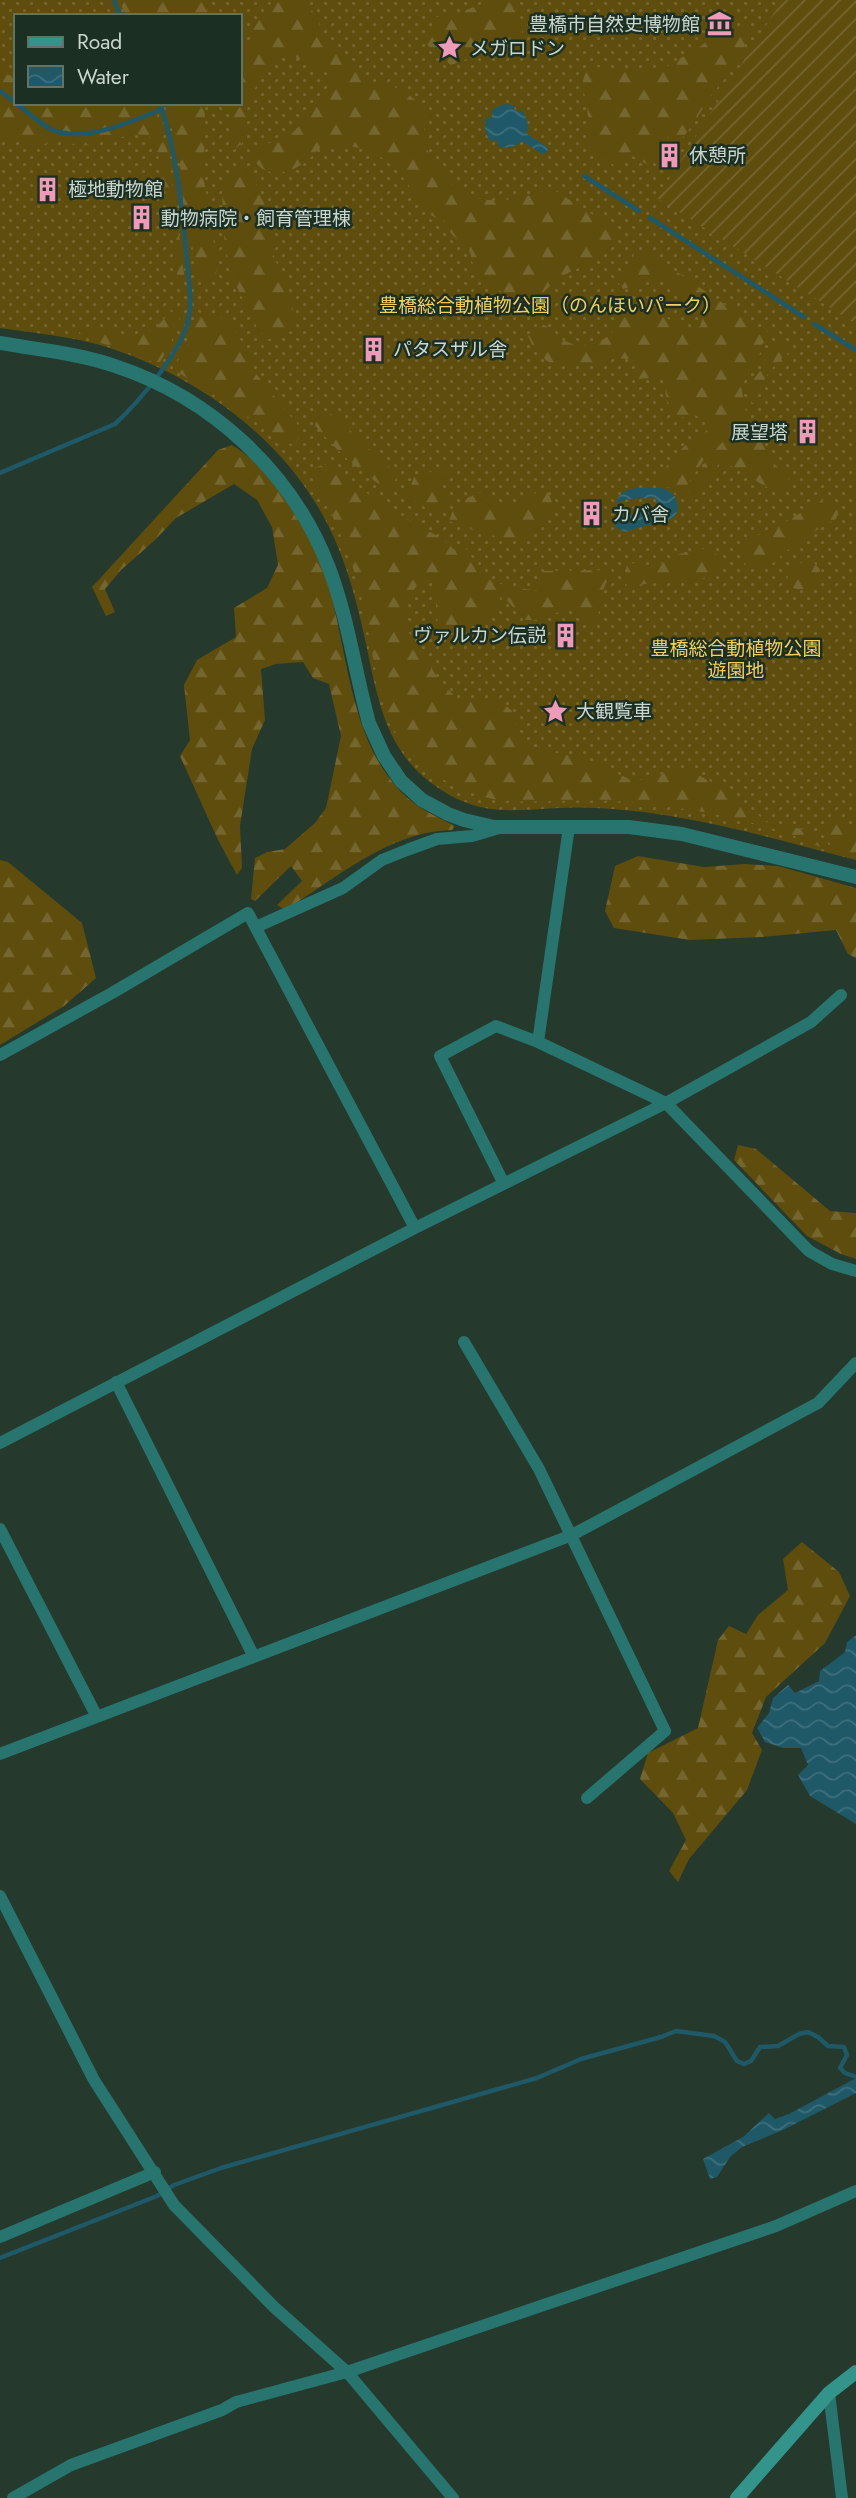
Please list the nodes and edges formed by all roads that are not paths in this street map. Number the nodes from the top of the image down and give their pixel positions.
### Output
1 (0, 343) edge
2 (502, 827) junction
3 (569, 827) junction
4 (856, 877) edge
5 (256, 927) junction
6 (841, 995) dead end
7 (538, 1042) junction
8 (0, 1055) edge
9 (666, 1102) junction
10 (503, 1182) junction
11 (415, 1228) junction
12 (856, 1271) edge
13 (464, 1342) dead end
14 (856, 1363) edge
15 (116, 1382) junction
16 (0, 1443) edge
17 (0, 1529) edge
18 (572, 1535) junction
19 (254, 1657) junction
20 (97, 1717) junction
21 (0, 1754) edge
22 (587, 1798) dead end
23 (0, 1896) edge
24 (157, 2176) junction
25 (856, 2191) edge
26 (0, 2237) edge
27 (346, 2372) junction
28 (856, 2372) edge
29 (829, 2393) junction
30 (13, 2498) edge
31 (453, 2498) edge
32 (737, 2498) edge
33 (842, 2498) edge

1 - 2 street
2 - 3 street
2 - 5 street
3 - 4 street
3 - 7 street
5 - 8 street
5 - 11 street
6 - 9 street
7 - 9 street
7 - 10 street
9 - 10 street
9 - 12 street
10 - 11 street
11 - 15 street
13 - 18 street
14 - 18 street
15 - 16 street
15 - 19 street
17 - 20 street
18 - 19 street
18 - 22 street
19 - 20 street
20 - 21 street
23 - 24 street
24 - 26 street
24 - 27 street
25 - 27 street
27 - 30 street
27 - 31 street
28 - 29 main road
29 - 32 main road
29 - 33 street

